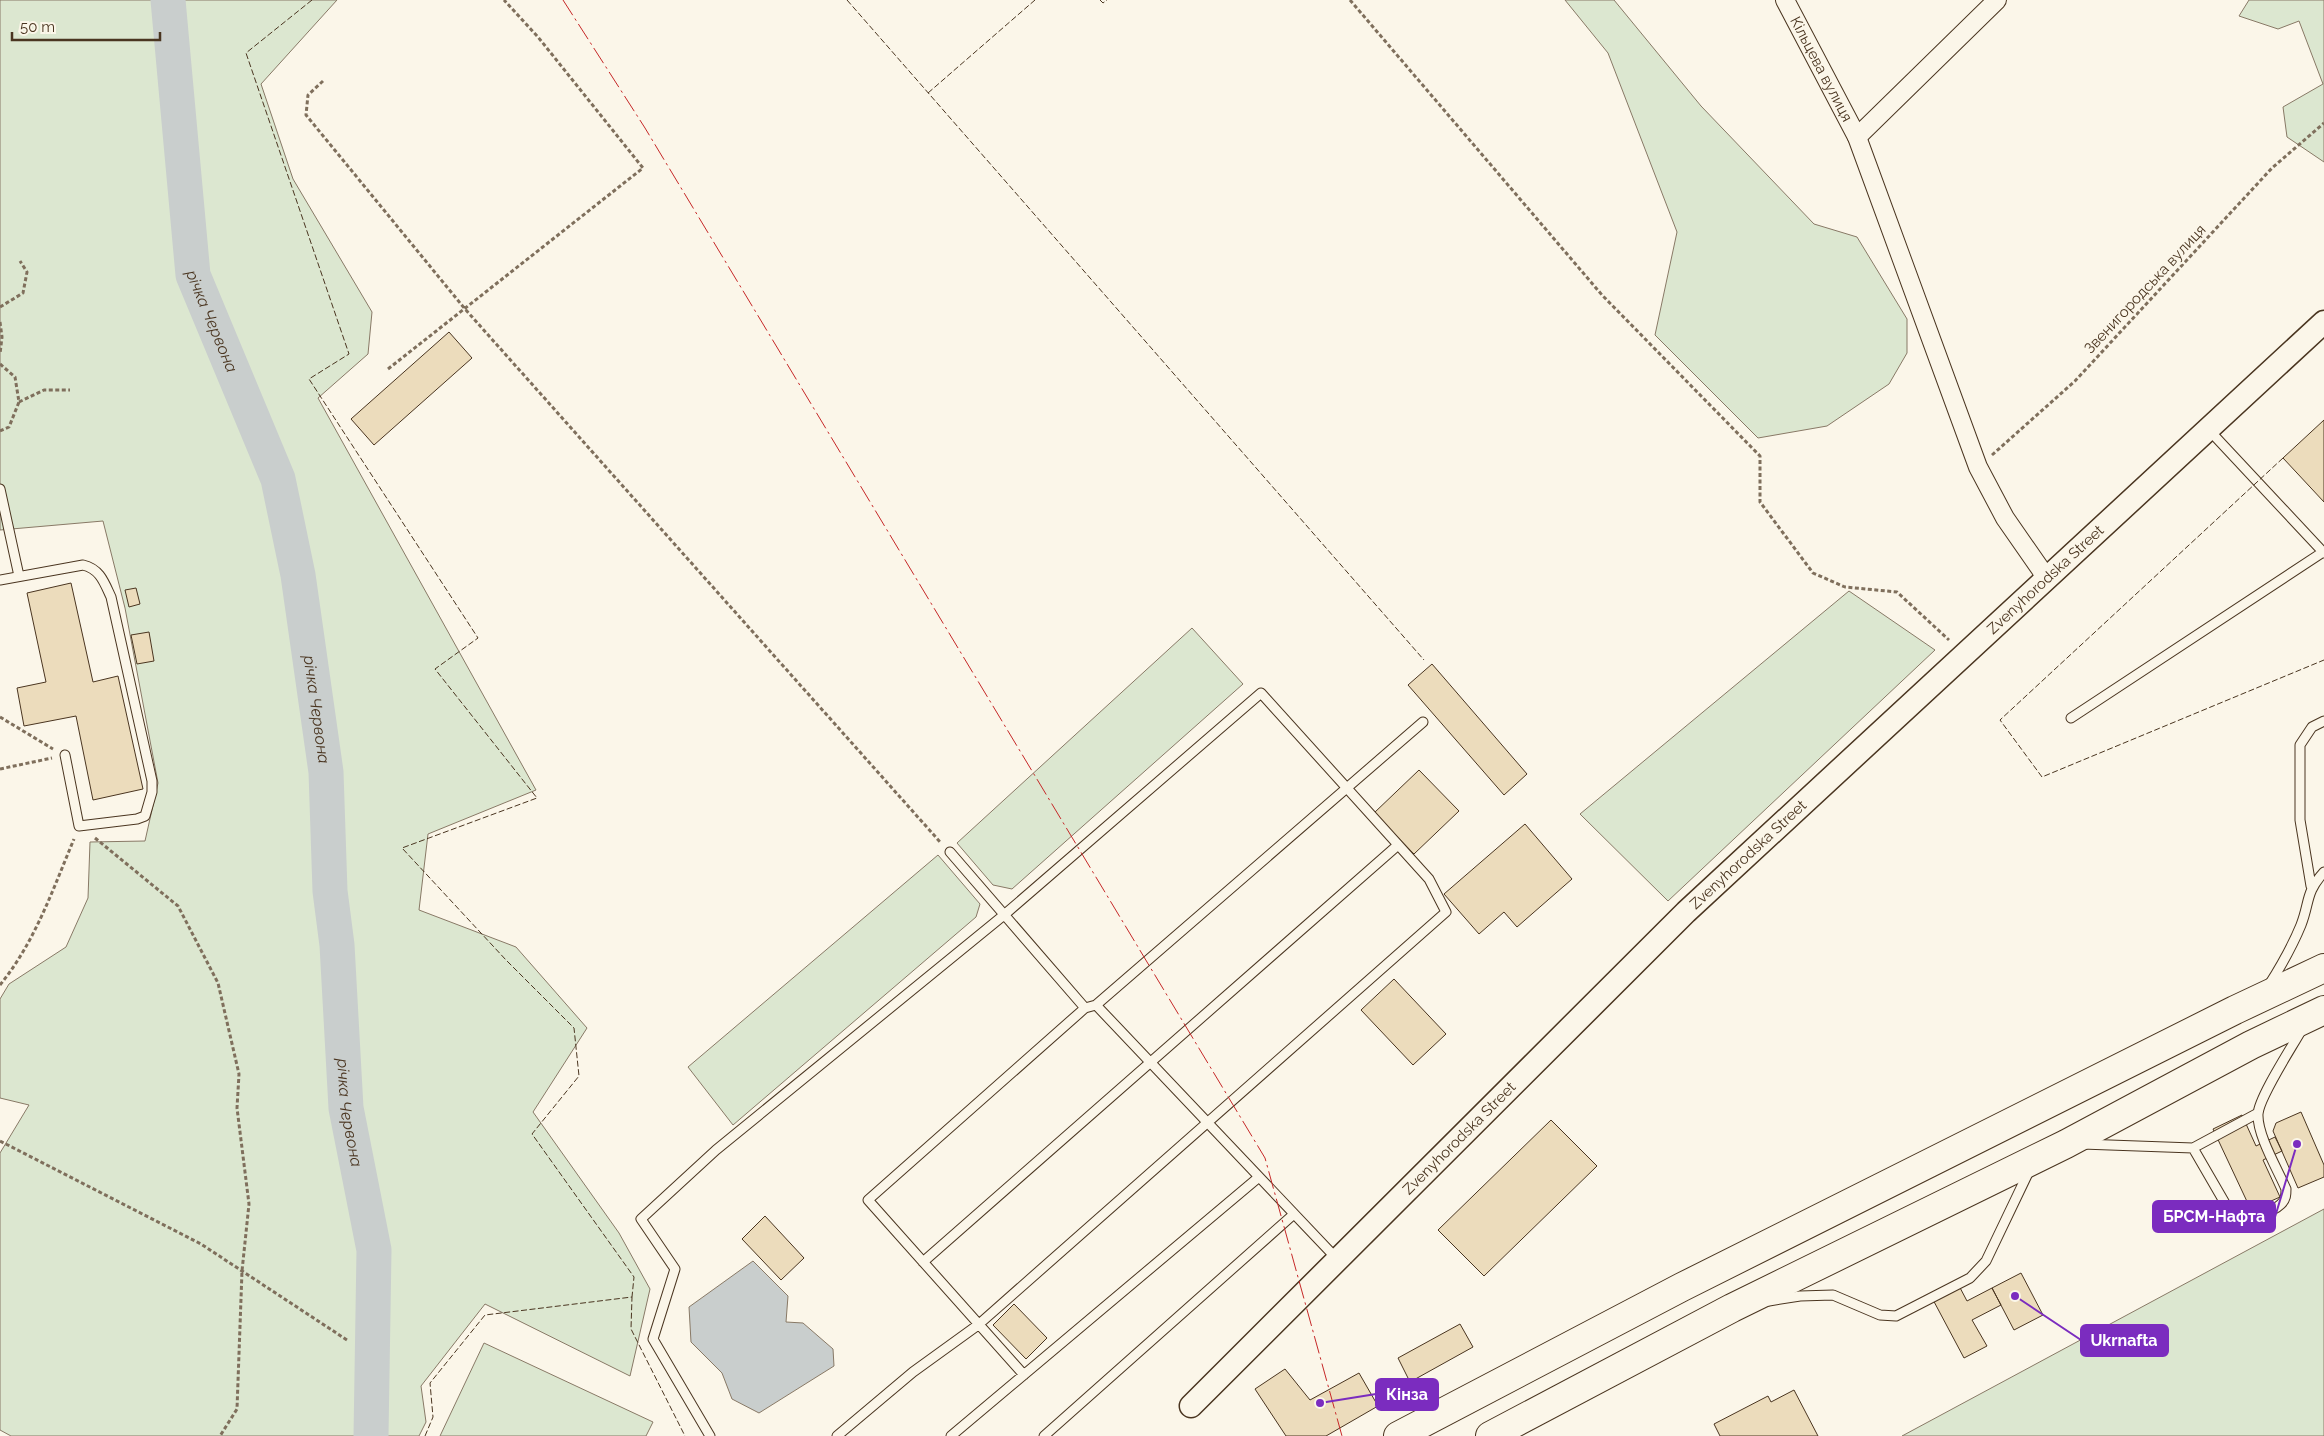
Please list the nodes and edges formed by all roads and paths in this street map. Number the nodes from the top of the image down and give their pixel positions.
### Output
1 (504, 0) edge
2 (1350, 0) edge
3 (1785, 0) edge
4 (1997, 0) edge
5 (323, 81) dead end
6 (2324, 123) edge
7 (1857, 137) junction
8 (20, 261) dead end
9 (0, 307) edge
10 (465, 309) junction
11 (0, 322) edge
12 (2324, 322) edge
13 (0, 354) edge
14 (0, 364) edge
15 (388, 369) dead end
16 (70, 390) dead end
17 (19, 402) junction
18 (2209, 430) junction
19 (0, 431) edge
20 (1978, 467) junction
21 (0, 489) edge
22 (2324, 552) edge
23 (19, 576) junction
24 (2046, 577) junction
25 (0, 580) edge
26 (1964, 655) junction
27 (0, 717) edge
28 (2071, 718) dead end
29 (2324, 721) edge
30 (1423, 722) dead end
31 (65, 755) junction
32 (0, 769) edge
33 (1348, 788) junction
34 (79, 826) junction
35 (1398, 845) junction
36 (950, 852) joint
37 (2324, 872) edge
38 (2311, 886) junction
39 (1004, 915) junction
40 (2324, 968) edge
41 (0, 985) edge
42 (2260, 998) junction
43 (1096, 1005) junction
44 (1085, 1008) junction
45 (2317, 1013) edge
46 (1150, 1062) junction
47 (2258, 1113) junction
48 (1206, 1122) junction
49 (0, 1141) edge
50 (2066, 1144) junction
51 (2193, 1148) junction
52 (2035, 1159) junction
53 (1259, 1177) junction
54 (1294, 1214) junction
55 (1338, 1260) junction
56 (923, 1262) junction
57 (242, 1271) junction
58 (1732, 1308) junction
59 (978, 1325) junction
60 (347, 1340) dead end
61 (1024, 1375) junction
62 (1191, 1406) dead end
63 (220, 1436) edge
64 (710, 1436) edge
65 (837, 1436) edge
66 (951, 1436) edge
67 (1044, 1436) edge
68 (1398, 1436) edge
69 (1490, 1436) edge

1 - 10 path
2 - 26 path
3 - 7 street, Кільцева вулиця
4 - 7 street
5 - 10 path
6 - 20 path, Звенигородська вулиця
7 - 20 street, Кільцева вулиця
8 - 9 path
10 - 15 path
10 - 36 path
11 - 13 path
12 - 18 street, Zvenyhorodska Street
14 - 17 path
16 - 17 path
17 - 19 path
18 - 22 lane
18 - 24 street, Zvenyhorodska Street
20 - 24 street, Кільцева вулиця
21 - 23 lane
22 - 28 lane
23 - 25 lane
23 - 34 lane
24 - 26 street, Zvenyhorodska Street
26 - 55 street, Zvenyhorodska Street
27 - 31 path
29 - 38 lane
30 - 33 lane
31 - 32 path
31 - 34 lane
33 - 35 lane
33 - 39 lane
33 - 43 lane
34 - 41 path
34 - 57 path
35 - 46 lane
35 - 48 lane
36 - 39 lane
37 - 38 lane
38 - 42 lane
39 - 44 lane
39 - 64 lane
40 - 42 highway
42 - 68 highway
43 - 44 lane
43 - 46 lane
44 - 56 lane
45 - 47 lane
45 - 50 highway
46 - 48 lane
46 - 56 lane
47 - 51 lane
47 - 51 lane
48 - 53 lane
48 - 59 lane
49 - 57 path
50 - 51 lane
50 - 52 highway
52 - 58 highway
52 - 58 lane
53 - 54 lane
53 - 61 lane
54 - 55 lane
54 - 67 lane
55 - 62 street, Zvenyhorodska Street
56 - 59 lane
57 - 60 path
57 - 63 path
58 - 69 highway
59 - 61 lane
59 - 65 lane
61 - 66 lane

